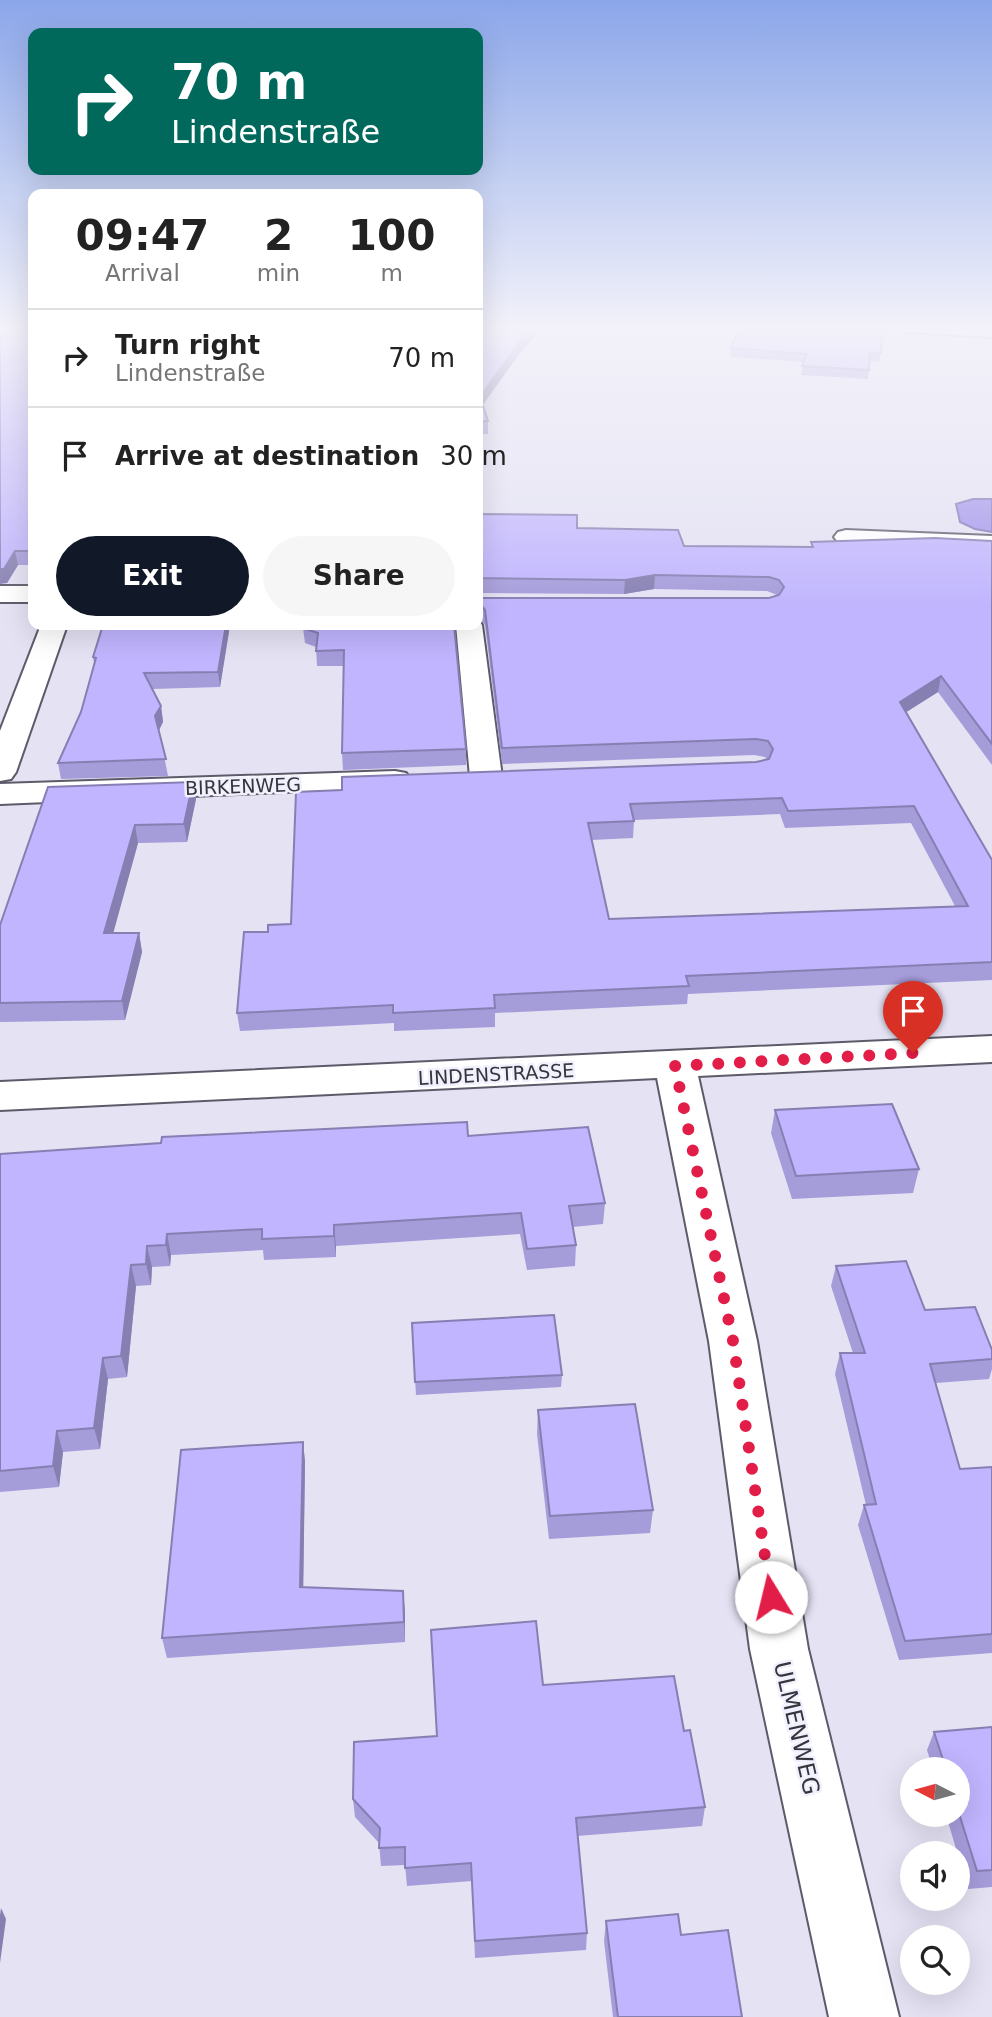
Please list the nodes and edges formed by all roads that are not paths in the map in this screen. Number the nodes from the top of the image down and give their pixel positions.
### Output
1 (846, 537) dead end
2 (992, 543) edge
3 (0, 594) edge
4 (28, 594) edge
5 (52, 630) edge
6 (476, 630) edge
7 (0, 772) edge
8 (0, 794) edge
9 (992, 1049) edge
10 (675, 1066) junction
11 (0, 1096) edge
12 (864, 2017) edge

1 - 2 street
3 - 4 street
5 - 7 street
6 - 8 street, BIRKENWEG
9 - 10 street, LINDENSTRASSE
10 - 11 street, LINDENSTRASSE
10 - 12 street, ULMENWEG

